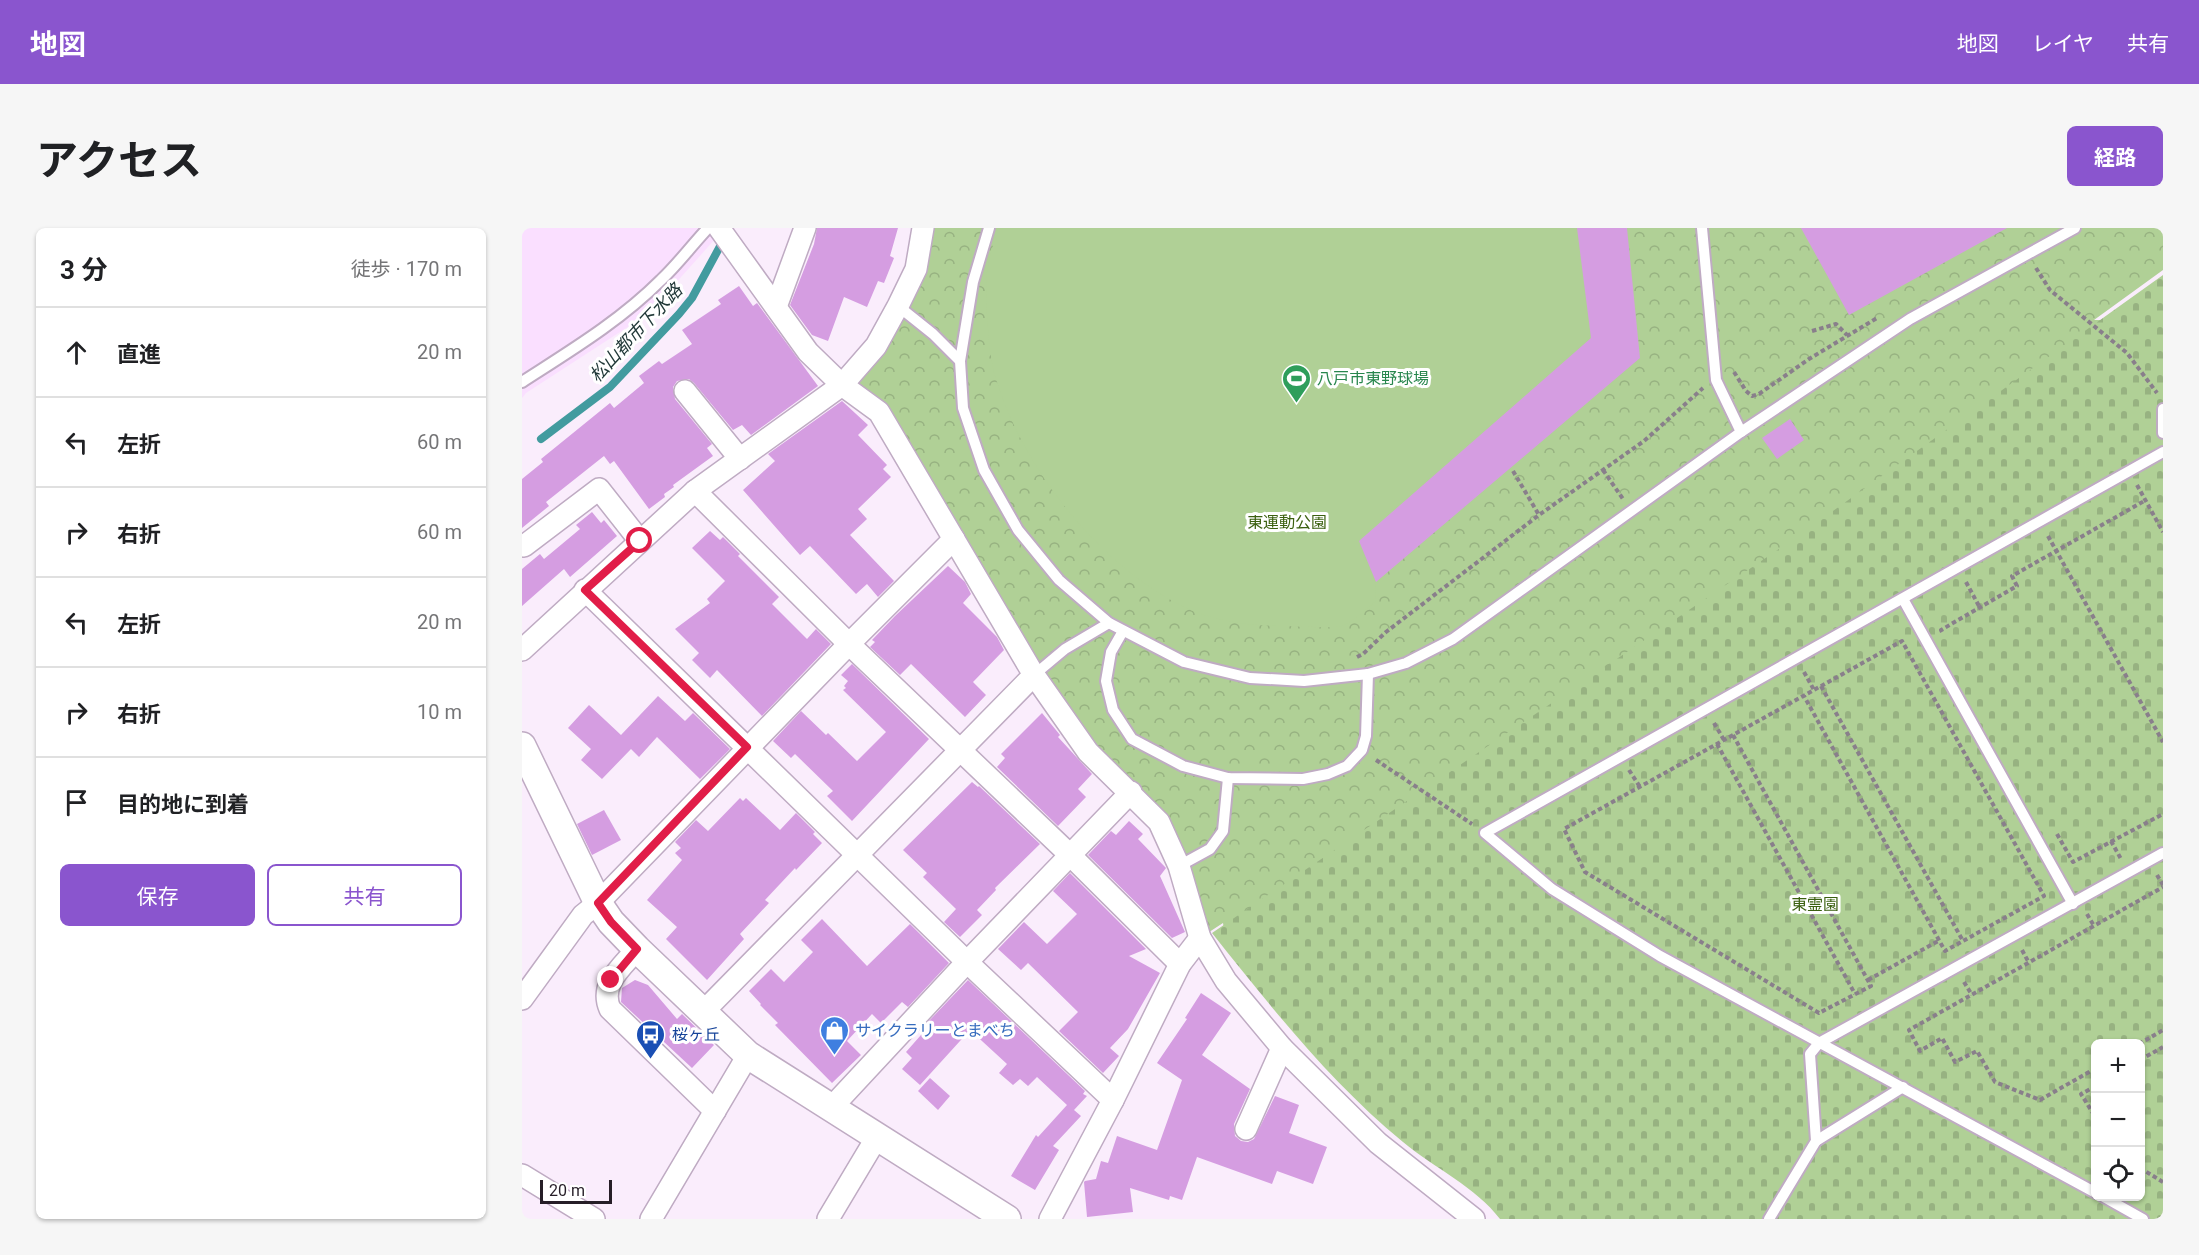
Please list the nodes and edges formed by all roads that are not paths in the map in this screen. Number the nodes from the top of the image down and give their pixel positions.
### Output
1 (708, 228) edge
2 (719, 228) edge
3 (805, 228) edge
4 (923, 228) edge
5 (988, 228) edge
6 (1702, 228) edge
7 (2075, 228) edge
8 (898, 306) junction
9 (776, 307) junction
10 (960, 361) junction
11 (522, 382) edge
12 (842, 385) junction
13 (685, 391) dead end
14 (2163, 409) edge
15 (1741, 432) junction
16 (2163, 433) edge
17 (2163, 452) edge
18 (740, 459) junction
19 (695, 491) junction
20 (954, 539) junction
21 (640, 541) junction
22 (524, 546) dead end
23 (585, 590) junction
24 (1903, 599) junction
25 (1109, 623) junction
26 (1123, 631) junction
27 (849, 644) junction
28 (522, 650) edge
29 (1368, 674) junction
30 (1034, 675) junction
31 (522, 746) edge
32 (747, 747) junction
33 (959, 751) junction
34 (1228, 778) junction
35 (1131, 792) junction
36 (2163, 853) edge
37 (1069, 854) junction
38 (856, 855) junction
39 (1179, 866) junction
40 (598, 903) junction
41 (2073, 904) junction
42 (1200, 938) junction
43 (637, 949) junction
44 (967, 962) junction
45 (1180, 964) junction
46 (522, 999) edge
47 (704, 1011) junction
48 (1819, 1043) junction
49 (1282, 1047) junction
50 (748, 1055) junction
51 (1904, 1087) junction
52 (1113, 1100) junction
53 (831, 1108) junction
54 (715, 1111) junction
55 (1246, 1129) dead end
56 (877, 1137) junction
57 (1816, 1141) junction
58 (522, 1175) edge
59 (2091, 1190) edge
60 (2109, 1201) edge
61 (594, 1219) edge
62 (651, 1219) edge
63 (828, 1219) edge
64 (1007, 1219) edge
65 (1050, 1219) edge
66 (1474, 1219) edge
67 (1769, 1219) edge
68 (2143, 1219) edge

1 - 11 lane
2 - 9 street
3 - 9 street
4 - 8 street
5 - 10 lane
6 - 15 lane
7 - 15 lane
8 - 10 lane
8 - 12 street
9 - 12 street
10 - 25 lane
12 - 18 street
12 - 20 street
13 - 18 street
14 - 16 lane
15 - 29 lane
17 - 24 lane
18 - 19 street
19 - 21 street
19 - 27 street
20 - 27 street
20 - 30 street
21 - 22 street
21 - 23 street
23 - 28 street
23 - 32 street
24 - 41 lane
24 - 48 lane
25 - 26 lane
25 - 30 lane
26 - 29 lane
26 - 34 lane
27 - 32 street
27 - 33 street
29 - 34 lane
30 - 33 street
30 - 35 street
31 - 40 street
32 - 38 street
32 - 40 street
33 - 37 street
33 - 38 street
34 - 39 lane
35 - 37 street
35 - 39 street
36 - 41 lane
37 - 44 street
37 - 45 street
38 - 44 street
38 - 47 street
39 - 42 street
40 - 43 street
40 - 46 street
41 - 48 lane
42 - 45 street
42 - 49 street
43 - 47 street
43 - 54 street
44 - 52 street
44 - 53 street
45 - 52 street
47 - 50 street
48 - 51 lane
48 - 57 lane
49 - 55 street
49 - 66 street
50 - 53 street
50 - 54 street
51 - 57 lane
51 - 59 lane
52 - 65 street
53 - 56 street
54 - 62 street
56 - 63 street
56 - 64 street
57 - 67 lane
58 - 61 street
60 - 68 lane

